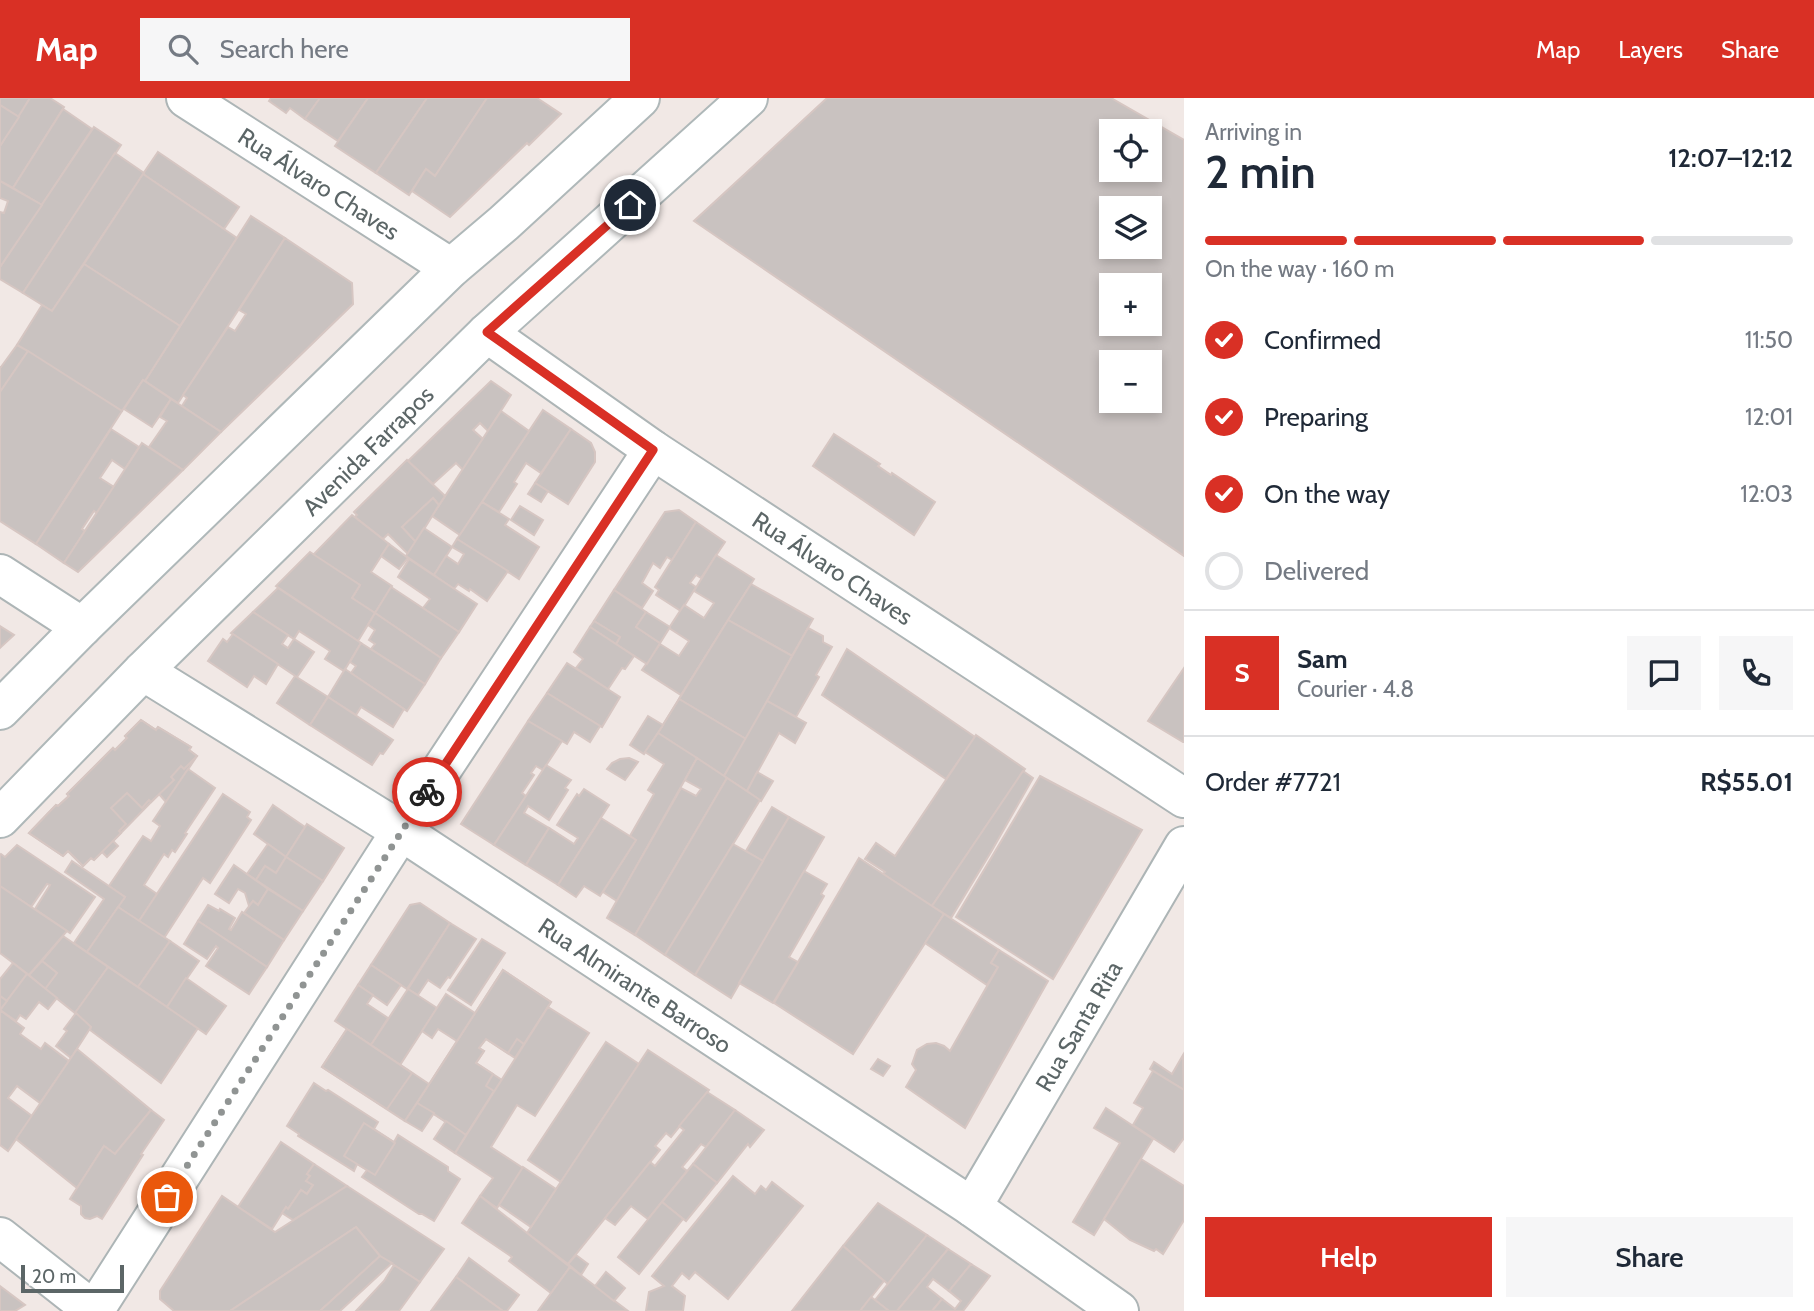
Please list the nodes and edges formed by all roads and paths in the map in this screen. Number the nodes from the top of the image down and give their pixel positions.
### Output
1 (186, 98) edge
2 (640, 98) edge
3 (748, 98) edge
4 (451, 268) junction
5 (487, 332) junction
6 (653, 450) junction
7 (0, 574) edge
8 (82, 627) junction
9 (143, 671) junction
10 (0, 710) edge
11 (1184, 797) edge
12 (0, 818) edge
13 (401, 831) junction
14 (1184, 846) edge
15 (972, 1207) junction
16 (0, 1237) edge
17 (94, 1311) edge
18 (1119, 1311) edge

1 - 4 street, Rua Álvaro Chaves
2 - 4 street
3 - 5 street, Avenida Farrapos
4 - 8 street
5 - 6 street, Rua Álvaro Chaves
5 - 9 street, Avenida Farrapos
6 - 11 street, Rua Álvaro Chaves
6 - 13 street
7 - 8 street
8 - 10 street
9 - 12 street, Avenida Farrapos
9 - 13 street, Rua Almirante Barroso
13 - 15 street, Rua Almirante Barroso
13 - 17 street
14 - 15 street, Rua Santa Rita
15 - 18 street, Rua Almirante Barroso
16 - 17 street

